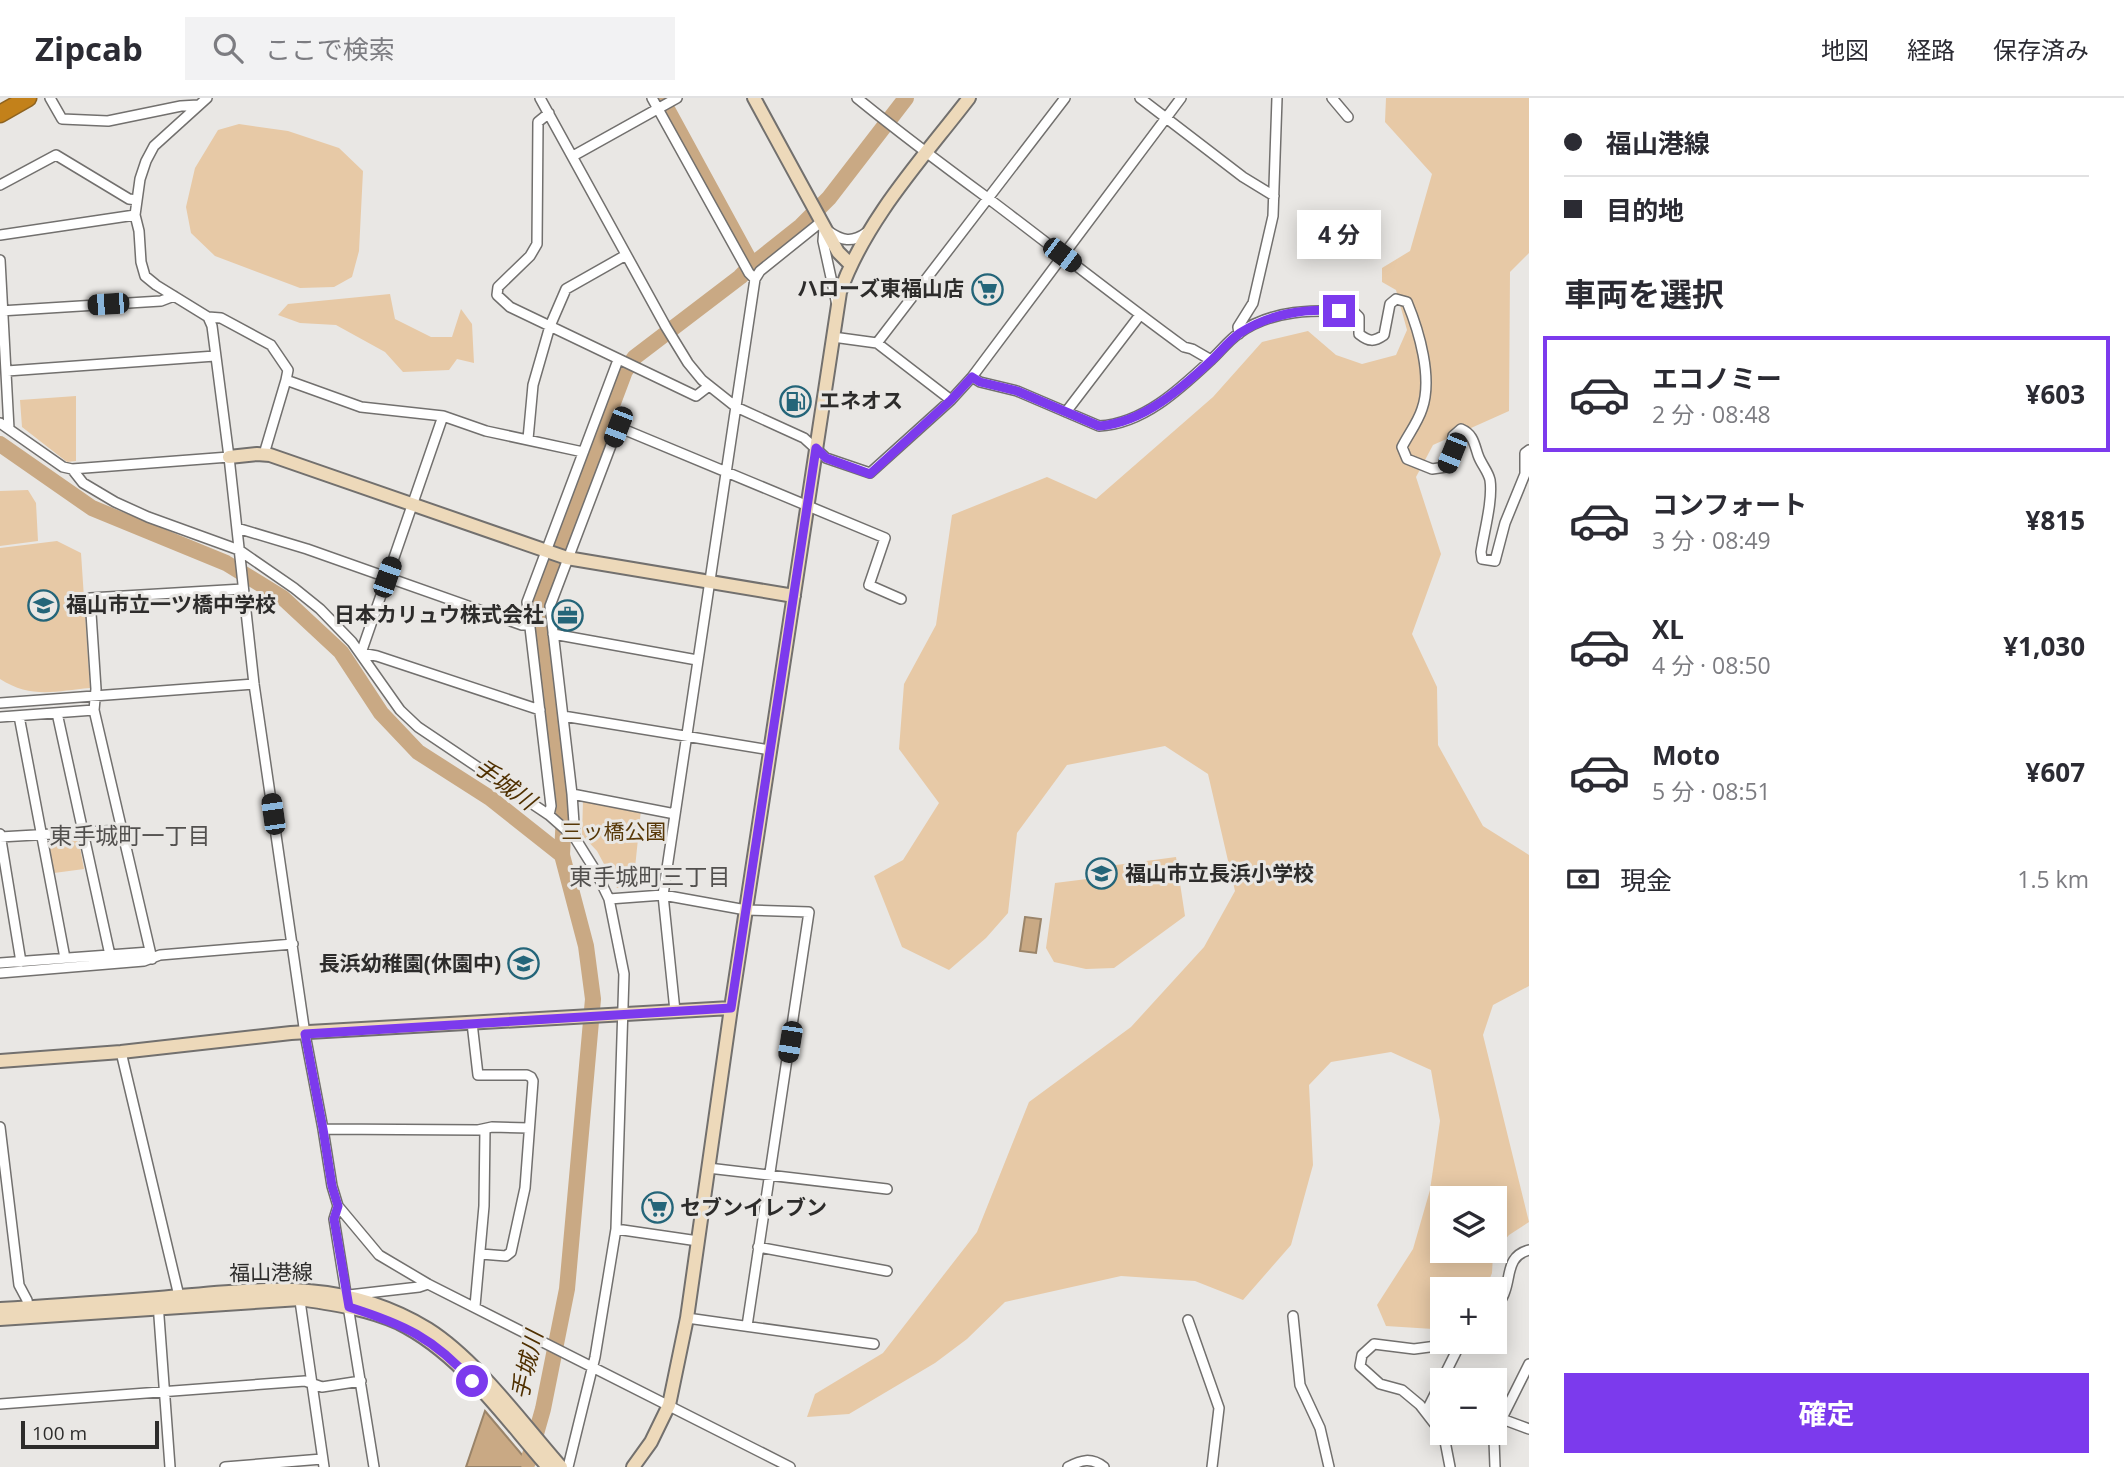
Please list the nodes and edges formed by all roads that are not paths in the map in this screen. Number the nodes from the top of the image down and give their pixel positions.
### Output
1 (27, 98) edge
2 (50, 98) edge
3 (207, 98) edge
4 (540, 98) edge
5 (652, 98) edge
6 (677, 98) edge
7 (754, 98) edge
8 (857, 98) edge
9 (969, 98) edge
10 (1065, 98) edge
11 (1140, 98) edge
12 (1181, 98) edge
13 (1277, 98) edge
14 (1332, 98) edge
15 (198, 105) junction
16 (663, 106) junction
17 (549, 113) junction
18 (0, 114) edge
19 (1348, 117) dead end
20 (1166, 119) junction
21 (926, 154) junction
22 (573, 156) junction
23 (0, 185) edge
24 (1274, 196) junction
25 (988, 198) junction
26 (137, 200) junction
27 (135, 215) junction
28 (819, 218) junction
29 (867, 233) junction
30 (0, 235) edge
31 (626, 255) junction
32 (1062, 255) junction
33 (0, 260) edge
34 (850, 264) junction
35 (749, 272) junction
36 (174, 296) junction
37 (838, 307) junction
38 (2, 311) edge
39 (1140, 315) junction
40 (208, 317) junction
41 (550, 326) junction
42 (1239, 334) junction
43 (832, 337) junction
44 (877, 343) junction
45 (215, 356) junction
46 (1211, 360) junction
47 (620, 361) junction
48 (7, 371) junction
49 (972, 377) junction
50 (286, 380) junction
51 (709, 386) junction
52 (951, 400) junction
53 (736, 407) junction
54 (1066, 412) junction
55 (443, 416) junction
56 (0, 423) edge
57 (9, 429) junction
58 (528, 439) junction
59 (816, 448) junction
60 (1529, 450) edge
61 (583, 452) junction
62 (264, 454) junction
63 (229, 457) junction
64 (72, 469) junction
65 (726, 472) junction
66 (412, 504) junction
67 (807, 505) junction
68 (237, 528) junction
69 (548, 551) junction
70 (240, 553) junction
71 (566, 557) junction
72 (387, 577) junction
73 (710, 582) junction
74 (243, 587) junction
75 (794, 596) junction
76 (901, 599) dead end
77 (530, 625) junction
78 (553, 634) junction
79 (361, 653) junction
80 (697, 660) junction
81 (254, 684) junction
82 (94, 696) junction
83 (0, 703) edge
84 (94, 710) junction
85 (540, 710) junction
86 (57, 713) junction
87 (19, 716) junction
88 (563, 716) junction
89 (0, 717) edge
90 (686, 736) junction
91 (770, 750) junction
92 (572, 794) junction
93 (675, 814) junction
94 (552, 818) junction
95 (122, 831) junction
96 (82, 832) junction
97 (42, 835) junction
98 (0, 836) edge
99 (574, 837) junction
100 (663, 895) junction
101 (609, 899) junction
102 (746, 910) junction
103 (293, 944) junction
104 (110, 955) junction
105 (151, 955) junction
106 (65, 958) junction
107 (21, 962) junction
108 (0, 963) edge
109 (0, 972) edge
110 (731, 1008) junction
111 (675, 1011) junction
112 (623, 1014) junction
113 (472, 1023) junction
114 (305, 1034) junction
115 (121, 1052) junction
116 (0, 1061) edge
117 (0, 1128) edge
118 (529, 1128) junction
119 (323, 1129) junction
120 (485, 1129) junction
121 (708, 1168) junction
122 (769, 1175) junction
123 (887, 1189) dead end
124 (338, 1206) junction
125 (616, 1228) junction
126 (698, 1241) junction
127 (758, 1247) junction
128 (1529, 1251) edge
129 (481, 1254) junction
130 (887, 1270) dead end
131 (1507, 1279) edge
132 (428, 1284) junction
133 (299, 1294) junction
134 (179, 1296) junction
135 (348, 1301) junction
136 (158, 1303) junction
137 (475, 1306) junction
138 (27, 1307) junction
139 (0, 1309) edge
140 (1293, 1316) dead end
141 (687, 1318) junction
142 (0, 1319) edge
143 (1188, 1320) dead end
144 (747, 1326) junction
145 (874, 1344) dead end
146 (1430, 1347) edge
147 (1529, 1364) edge
148 (590, 1366) junction
149 (361, 1381) junction
150 (313, 1384) junction
151 (166, 1391) junction
152 (490, 1393) junction
153 (1507, 1402) edge
154 (0, 1404) edge
155 (669, 1405) junction
156 (1430, 1405) edge
157 (1426, 1412) junction
158 (1507, 1421) edge
159 (1529, 1429) edge
160 (1494, 1445) edge
161 (323, 1463) edge
162 (170, 1467) edge
163 (225, 1467) edge
164 (374, 1467) edge
165 (548, 1467) edge
166 (561, 1467) edge
167 (568, 1467) edge
168 (633, 1467) edge
169 (790, 1467) edge
170 (1068, 1467) edge
171 (1104, 1467) edge
172 (1212, 1467) edge
173 (1329, 1467) edge
174 (1450, 1467) edge
175 (1495, 1467) edge

1 - 18 highway
2 - 15 street
3 - 15 street
4 - 17 street
5 - 16 street
6 - 16 street
7 - 28 street
8 - 21 street
9 - 21 street
10 - 25 street
11 - 20 street
12 - 20 street
13 - 24 street
14 - 19 street
15 - 26 street
16 - 22 street
16 - 35 street
17 - 22 street
17 - 41 street
20 - 24 street
20 - 32 street
21 - 25 street
21 - 29 street
22 - 31 street
23 - 26 street
24 - 42 street
25 - 32 street
25 - 44 street
26 - 27 street
27 - 30 street
27 - 36 street
28 - 29 street
28 - 34 street
28 - 35 street
28 - 37 street
29 - 34 street
31 - 41 street
31 - 51 street
32 - 39 street
32 - 49 street
33 - 38 street
34 - 37 street
35 - 53 street
36 - 38 street
36 - 40 street
37 - 43 street
38 - 48 street
39 - 46 street
39 - 54 street
40 - 45 street
40 - 50 street
41 - 47 street
41 - 58 street
42 - 46 street
42 - 60 street
43 - 44 street
43 - 59 street
44 - 52 street
45 - 48 street
45 - 63 street
46 - 54 street
47 - 51 street
47 - 61 street
48 - 57 street
49 - 52 street
49 - 54 street
50 - 55 street
50 - 62 street
51 - 53 street
52 - 59 street
53 - 59 street
53 - 65 street
55 - 58 street
55 - 66 street
56 - 57 street
57 - 64 street
58 - 61 street
59 - 67 street
61 - 69 street
62 - 63 street
62 - 66 street
63 - 64 street
63 - 68 street
64 - 70 street
65 - 67 street
65 - 71 street
65 - 73 street
66 - 69 street
66 - 72 street
67 - 75 street
67 - 76 street
68 - 70 street
68 - 72 street
69 - 71 street
69 - 77 street
70 - 74 street
70 - 79 street
71 - 73 street
71 - 78 street
72 - 77 street
72 - 79 street
73 - 75 street
73 - 80 street
74 - 81 street
74 - 82 street
75 - 91 street
77 - 85 street
78 - 80 street
78 - 88 street
79 - 85 street
79 - 94 street
80 - 90 street
81 - 82 street
81 - 103 street
82 - 83 street
82 - 84 street
84 - 86 street
84 - 95 street
85 - 94 street
86 - 87 street
86 - 96 street
87 - 89 street
87 - 97 street
88 - 90 street
88 - 92 street
90 - 91 street
90 - 93 street
91 - 102 street
92 - 93 street
92 - 99 street
93 - 100 street
94 - 99 street
95 - 96 street
95 - 105 street
96 - 97 street
96 - 104 street
97 - 98 street
97 - 106 street
98 - 107 street
99 - 101 street
100 - 101 street
100 - 102 street
100 - 111 street
101 - 112 street
102 - 110 street
102 - 122 street
103 - 105 street
103 - 114 street
104 - 105 street
104 - 106 street
105 - 109 street
106 - 107 street
107 - 108 street
110 - 111 street
110 - 121 street
111 - 112 street
112 - 113 street
112 - 125 street
113 - 114 street
113 - 118 street
114 - 115 street
114 - 119 street
115 - 116 street
115 - 134 street
117 - 138 street
118 - 120 street
118 - 129 street
119 - 120 street
119 - 124 street
120 - 129 street
121 - 122 street
121 - 126 street
122 - 123 street
122 - 127 street
124 - 132 street
124 - 135 street
125 - 126 street
125 - 148 street
126 - 141 street
127 - 130 street
127 - 144 street
128 - 131 street
129 - 137 street
132 - 135 street
132 - 137 street
133 - 134 street, 福山港線
133 - 135 street, 福山港線
133 - 136 street, 福山港線
133 - 150 street
134 - 136 street, 福山港線
135 - 149 street
135 - 152 street, 福山港線
136 - 138 street, 福山港線
136 - 142 street, 福山港線
136 - 151 street
137 - 148 street
138 - 139 street, 福山港線
140 - 173 street
141 - 144 street
141 - 155 street
143 - 172 street
144 - 145 street
146 - 157 street
147 - 153 street
148 - 155 street
148 - 167 street
149 - 150 street
149 - 164 street
150 - 151 street
150 - 161 street
151 - 154 street
151 - 162 street
152 - 165 street, 福山港線
152 - 166 street, 福山港線
155 - 168 street
155 - 169 street
156 - 157 street
157 - 174 street
158 - 159 street
160 - 175 street
161 - 163 street
170 - 171 street

